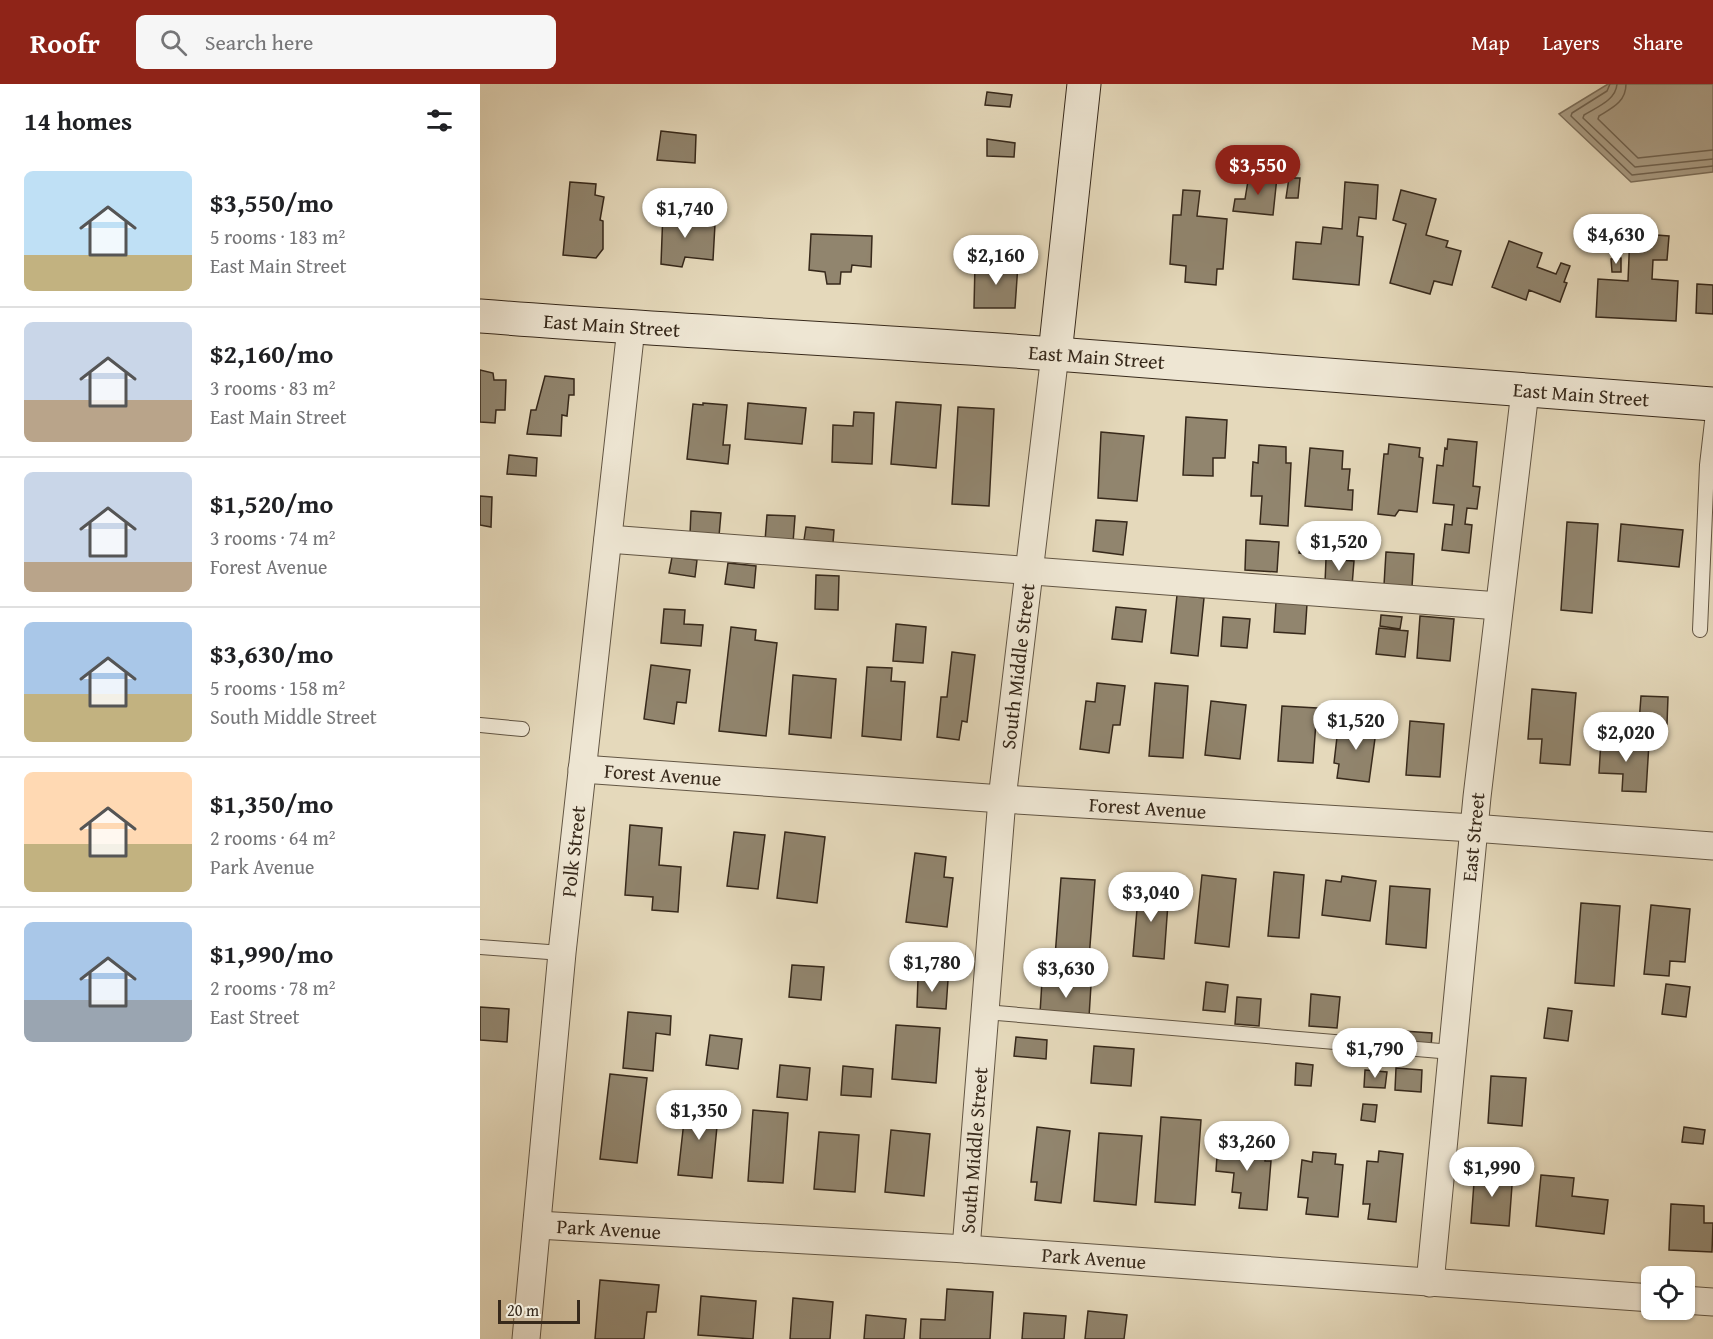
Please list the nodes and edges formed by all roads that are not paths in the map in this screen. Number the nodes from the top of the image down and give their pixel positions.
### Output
1 (1084, 84) edge
2 (480, 316) edge
3 (632, 328) junction
4 (1055, 354) junction
5 (1525, 391) junction
6 (1713, 404) edge
7 (1713, 413) edge
8 (608, 538) junction
9 (1029, 571) junction
10 (1499, 606) junction
11 (1700, 630) dead end
12 (480, 724) edge
13 (522, 729) dead end
14 (582, 770) junction
15 (1002, 799) junction
16 (1473, 828) junction
17 (1713, 846) edge
18 (480, 947) edge
19 (562, 953) junction
20 (985, 1012) junction
21 (1452, 1052) junction
22 (537, 1225) junction
23 (966, 1250) junction
24 (1430, 1283) junction
25 (1641, 1297) edge
26 (1695, 1301) edge
27 (1713, 1302) edge
28 (526, 1339) edge

1 - 4 main road, South Middle Street
2 - 3 main road, East Main Street
3 - 4 main road, East Main Street
3 - 8 street, Polk Street
4 - 5 main road, East Main Street
4 - 9 street, South Middle Street
5 - 6 main road, East Main Street
5 - 10 street, East Street
7 - 11 lane
8 - 9 street
8 - 14 street, Polk Street
9 - 10 street
9 - 15 street, South Middle Street
10 - 16 street, East Street
12 - 13 lane
14 - 15 street, Forest Avenue
14 - 19 street, Polk Street
15 - 16 street, Forest Avenue
15 - 20 street, South Middle Street
16 - 17 street, Forest Avenue
16 - 21 street, East Street
18 - 19 lane
19 - 22 street, Polk Street
20 - 21 lane
20 - 23 street, South Middle Street
21 - 24 street, East Street
22 - 23 street, Park Avenue
22 - 28 street, Polk Street
23 - 24 street, Park Avenue
24 - 25 street, Park Avenue
26 - 27 street

